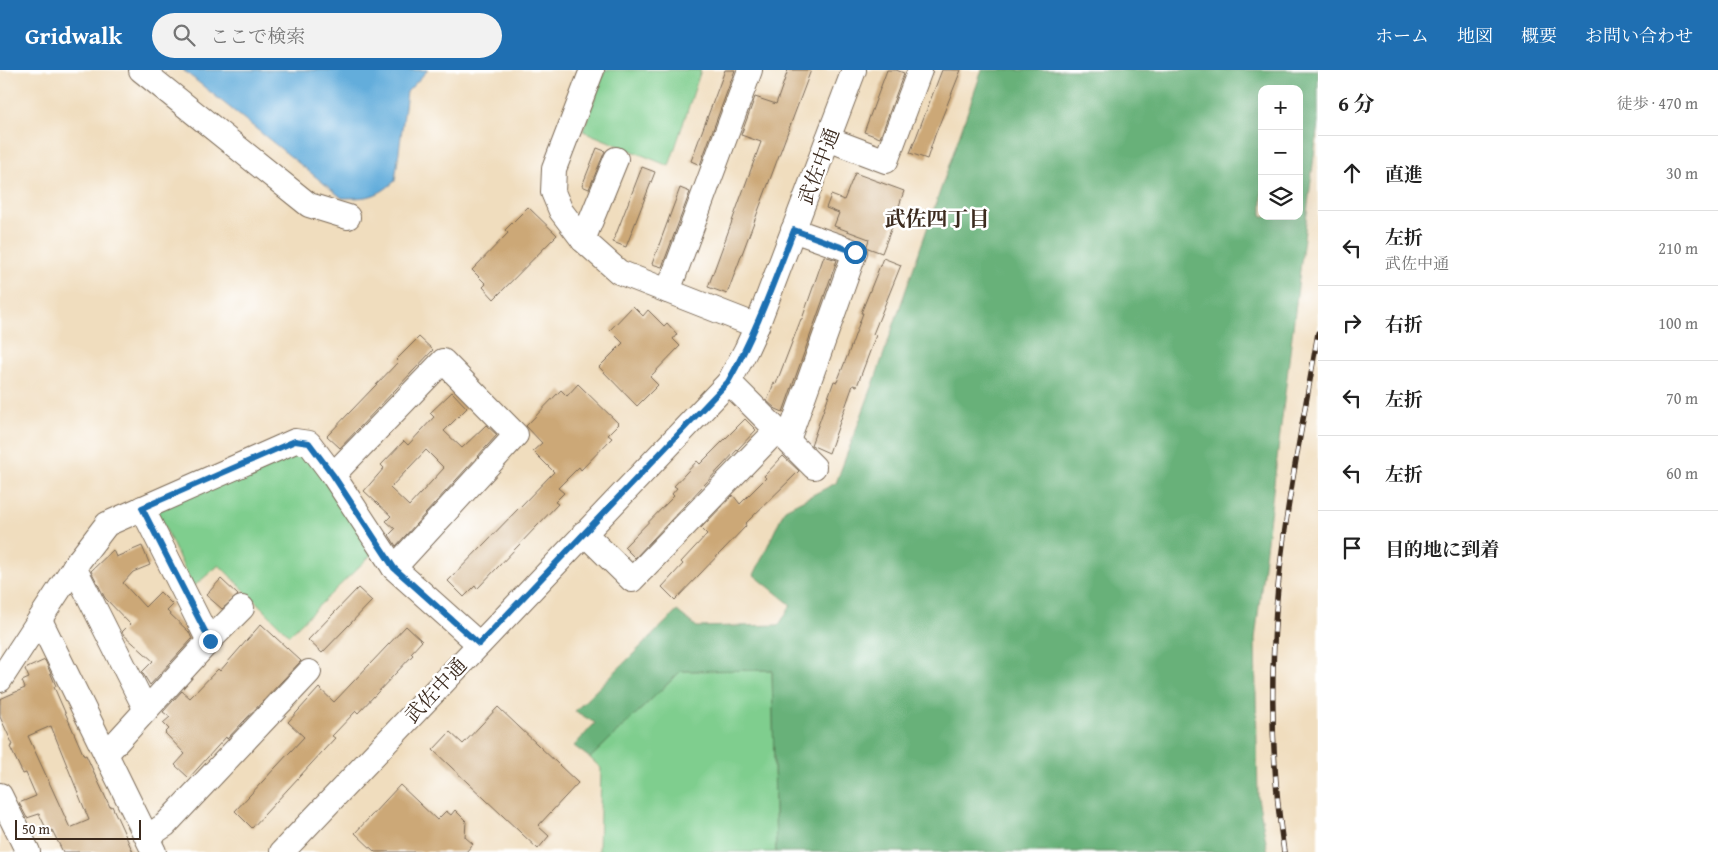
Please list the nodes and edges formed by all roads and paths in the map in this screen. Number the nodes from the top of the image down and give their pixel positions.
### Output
1 (141, 70) edge
2 (592, 70) edge
3 (750, 70) edge
4 (854, 70) edge
5 (920, 70) edge
6 (828, 139) junction
7 (616, 160) dead end
8 (348, 217) dead end
9 (794, 230) junction
10 (583, 240) junction
11 (668, 291) junction
12 (757, 326) junction
13 (728, 382) junction
14 (782, 435) junction
15 (814, 467) dead end
16 (333, 475) junction
17 (142, 508) junction
18 (584, 533) junction
19 (74, 567) junction
20 (394, 568) junction
21 (242, 608) dead end
22 (40, 620) junction
23 (210, 641) junction
24 (479, 644) junction
25 (309, 672) dead end
26 (0, 680) edge
27 (146, 710) junction
28 (106, 754) junction
29 (0, 795) edge
30 (150, 844) edge
31 (28, 852) edge
32 (282, 852) edge

1 - 8 street
2 - 10 street
3 - 11 street
4 - 6 street, 武佐中通
5 - 6 street
6 - 9 street, 武佐中通
7 - 10 street
9 - 12 street, 武佐中通
9 - 14 street
10 - 11 street
11 - 12 street
12 - 13 street, 武佐中通
13 - 14 street
13 - 18 street, 武佐中通
14 - 15 street
14 - 18 street
16 - 17 street
16 - 20 street
16 - 20 street
17 - 19 street
17 - 23 street
18 - 24 street, 武佐中通
19 - 22 street
19 - 27 street
20 - 24 street
21 - 23 street
22 - 26 street
22 - 28 street
23 - 27 street
24 - 32 street, 武佐中通
25 - 30 street
27 - 28 street
28 - 30 street
29 - 31 street

